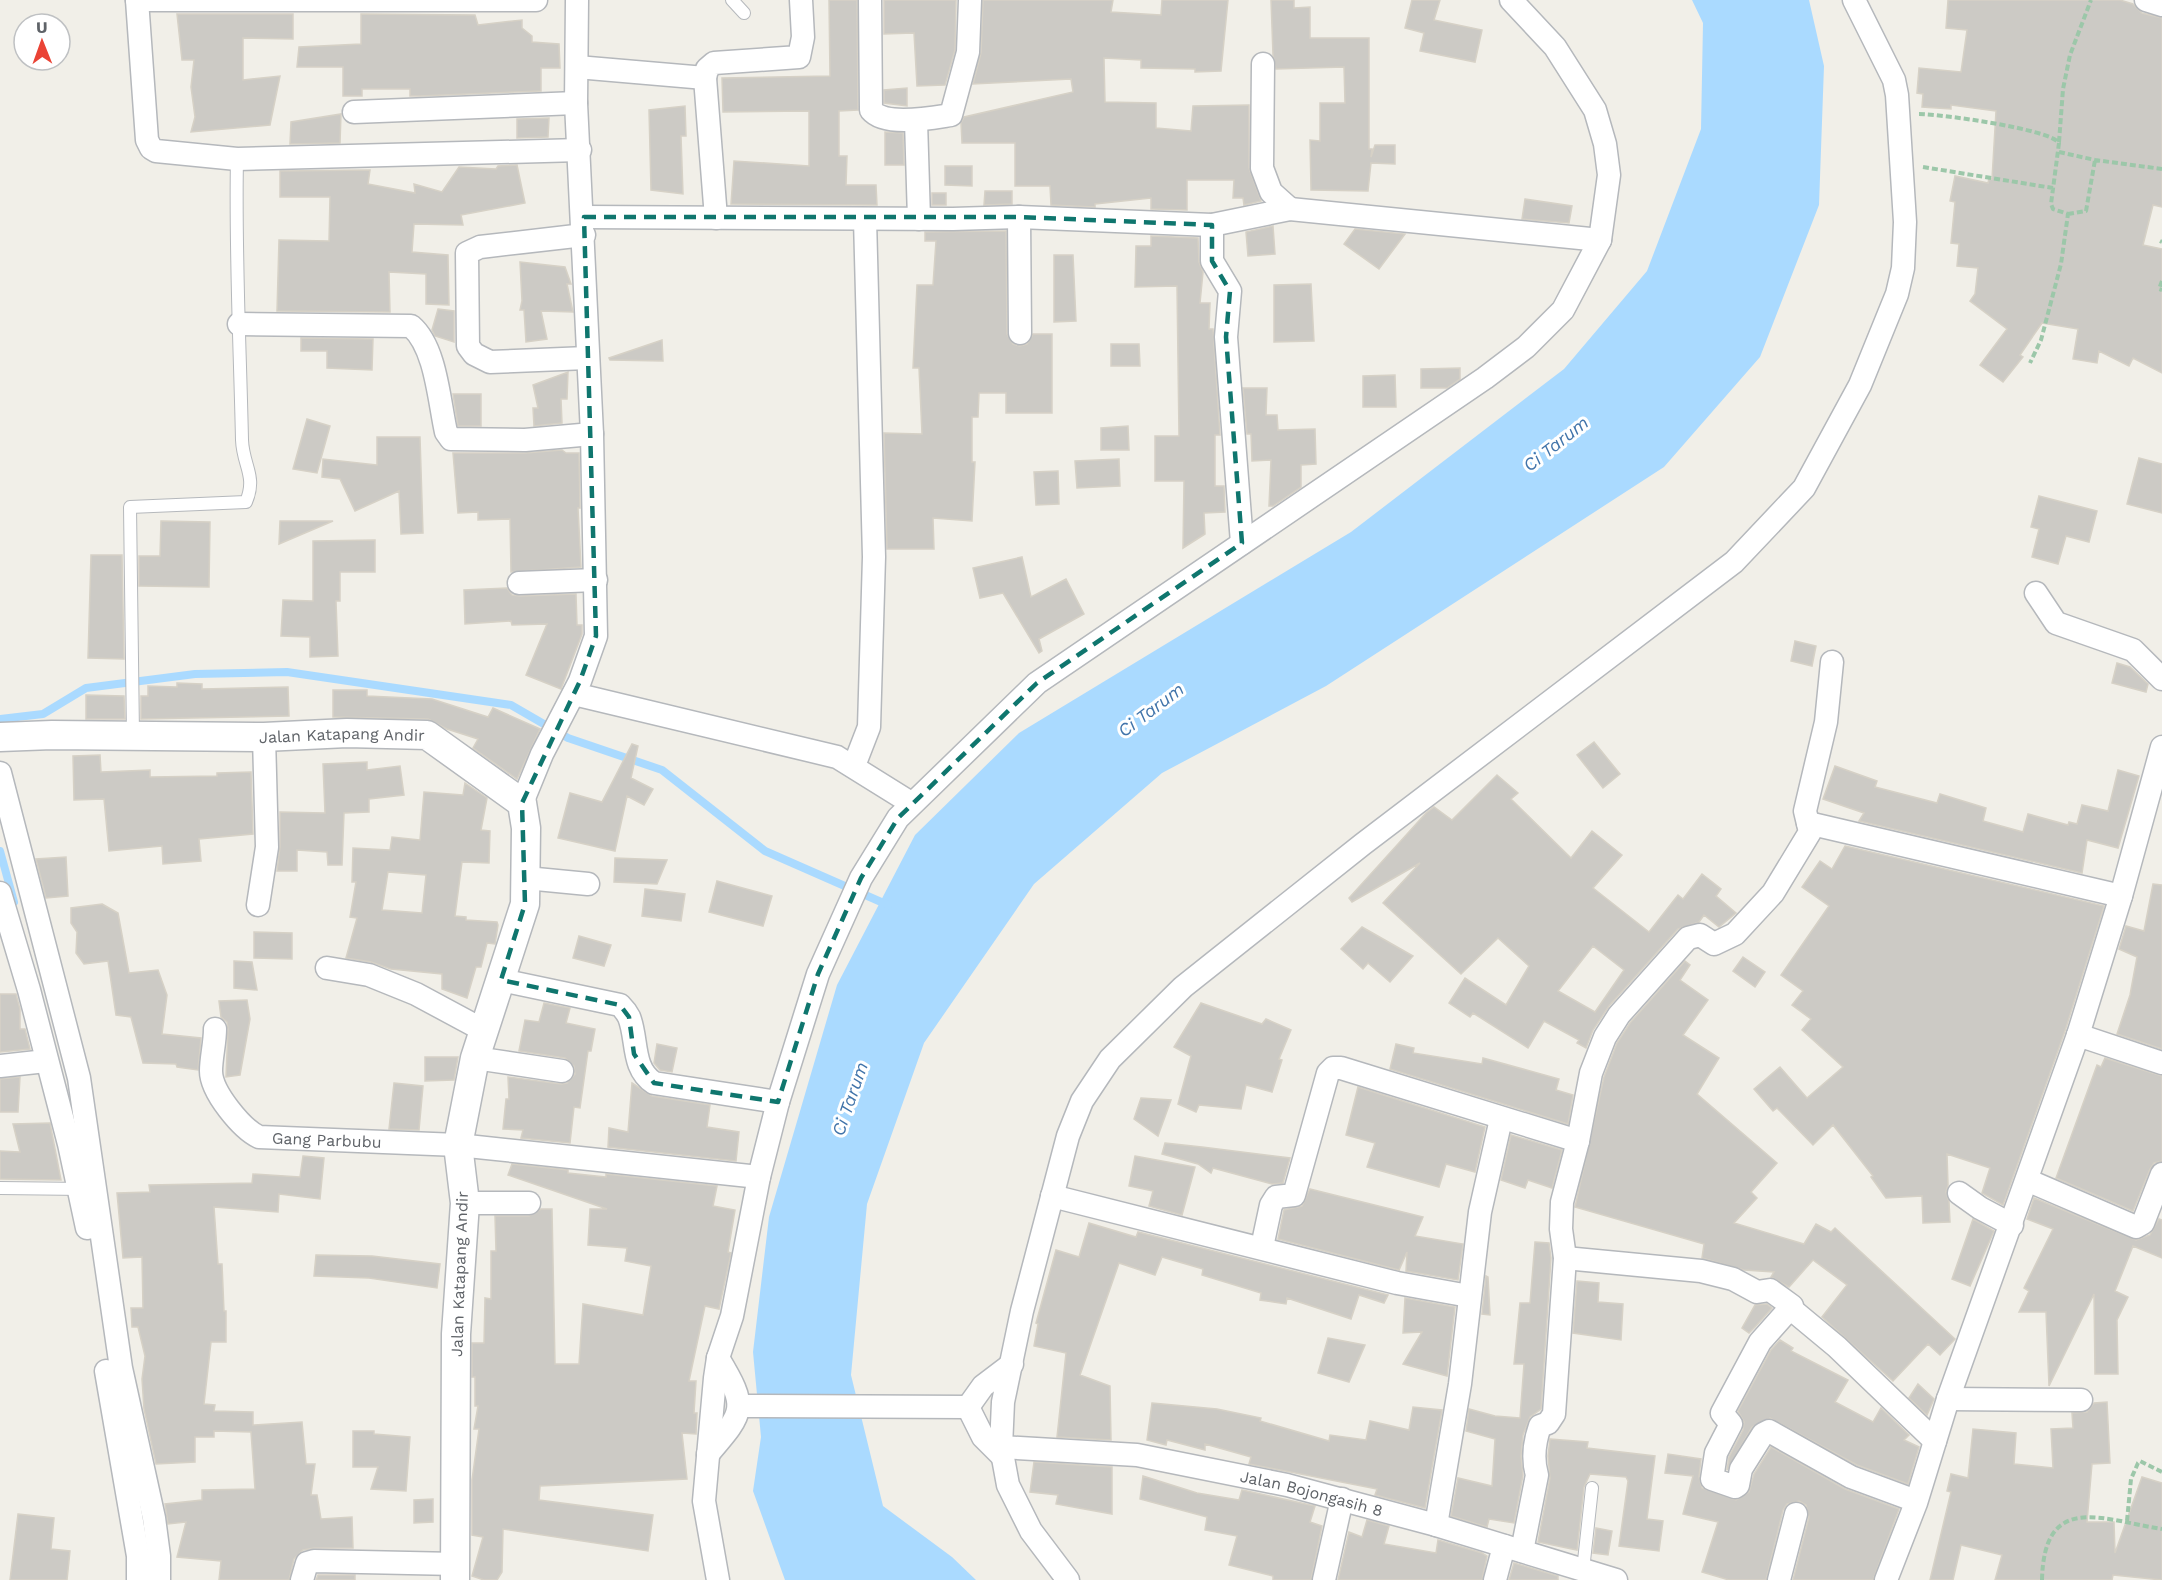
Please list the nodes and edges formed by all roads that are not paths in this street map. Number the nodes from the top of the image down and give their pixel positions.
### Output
1 (137, 0) edge
2 (536, 0) edge
3 (577, 0) edge
4 (732, 0) edge
5 (801, 0) edge
6 (870, 0) edge
7 (970, 0) edge
8 (1511, 0) edge
9 (1854, 0) edge
10 (2146, 0) edge
11 (2162, 5) edge
12 (744, 13) dead end
13 (1263, 64) dead end
14 (577, 67) junction
15 (705, 78) junction
16 (576, 103) junction
17 (354, 112) dead end
18 (916, 121) junction
19 (580, 150) junction
20 (237, 159) junction
21 (1290, 209) junction
22 (1019, 217) junction
23 (716, 218) junction
24 (865, 219) junction
25 (919, 219) junction
26 (1212, 225) junction
27 (584, 226) junction
28 (1600, 240) junction
29 (239, 324) junction
30 (1020, 333) dead end
31 (587, 358) junction
32 (592, 434) junction
33 (1242, 543) junction
34 (596, 580) junction
35 (519, 583) dead end
36 (2036, 593) dead end
37 (1832, 662) dead end
38 (2162, 679) edge
39 (574, 694) junction
40 (133, 735) junction
41 (0, 737) edge
42 (264, 737) junction
43 (2162, 747) edge
44 (851, 765) junction
45 (0, 773) edge
46 (522, 803) junction
47 (911, 803) junction
48 (1808, 823) junction
49 (526, 878) junction
50 (588, 884) dead end
51 (0, 893) edge
52 (2121, 896) junction
53 (258, 905) dead end
54 (327, 968) dead end
55 (501, 980) junction
56 (215, 1029) dead end
57 (483, 1030) junction
58 (2078, 1035) junction
59 (475, 1058) junction
60 (46, 1061) junction
61 (2162, 1063) edge
62 (0, 1066) edge
63 (562, 1071) dead end
64 (778, 1102) junction
65 (1502, 1119) junction
66 (1578, 1141) junction
67 (458, 1145) junction
68 (2162, 1174) edge
69 (759, 1177) junction
70 (2027, 1180) junction
71 (0, 1188) edge
72 (86, 1188) junction
73 (1959, 1193) dead end
74 (1052, 1196) junction
75 (465, 1203) junction
76 (529, 1203) dead end
77 (2012, 1225) junction
78 (1262, 1247) junction
79 (1565, 1258) junction
80 (1469, 1296) junction
81 (1790, 1308) junction
82 (718, 1358) junction
83 (1011, 1364) junction
84 (1948, 1399) junction
85 (2081, 1400) dead end
86 (741, 1406) junction
87 (968, 1407) junction
88 (1935, 1441) junction
89 (1002, 1451) junction
90 (708, 1454) junction
91 (1592, 1488) dead end
92 (1342, 1499) junction
93 (1916, 1501) junction
94 (1796, 1514) dead end
95 (1436, 1526) junction
96 (1513, 1549) junction
97 (1583, 1570) junction
98 (455, 1572) edge
99 (138, 1580) edge
100 (159, 1580) edge
101 (302, 1580) edge
102 (718, 1580) edge
103 (1068, 1580) edge
104 (1324, 1580) edge
105 (1495, 1580) edge
106 (1616, 1580) edge
107 (1779, 1580) edge
108 (1886, 1580) edge

1 - 2 street
1 - 20 street
3 - 14 street
4 - 12 lane
5 - 15 street
6 - 18 street
7 - 18 street
8 - 28 street
9 - 74 street
10 - 11 street
13 - 21 street
14 - 15 street
14 - 16 street
15 - 23 street
16 - 17 street
16 - 19 street
18 - 25 street
19 - 20 street
19 - 27 street
20 - 29 lane
21 - 26 street
21 - 28 street
22 - 25 street
22 - 26 street
22 - 30 street
23 - 24 street
23 - 27 street
24 - 25 street
24 - 44 street
26 - 33 street
27 - 31 street
27 - 31 street
28 - 33 street
29 - 32 street
29 - 40 lane
31 - 32 street
32 - 34 street
33 - 47 street
34 - 35 street
34 - 39 street
36 - 38 street
37 - 48 street
39 - 44 street
39 - 46 street
40 - 41 street, Jalan Katapang Andir
40 - 42 street, Jalan Katapang Andir
42 - 46 street, Jalan Katapang Andir
42 - 53 street
43 - 52 street
44 - 47 street
45 - 72 street
46 - 49 street, Jalan Katapang Andir
47 - 64 street
48 - 52 street
48 - 66 street
49 - 50 street
49 - 55 street, Jalan Katapang Andir
51 - 60 street
52 - 58 street
54 - 57 street
55 - 57 street, Jalan Katapang Andir
55 - 64 street
56 - 67 street, Gang Parbubu
57 - 59 street, Jalan Katapang Andir
58 - 61 street
58 - 70 street
59 - 63 street
59 - 67 street, Jalan Katapang Andir
60 - 62 street
60 - 72 street
64 - 69 street
65 - 66 street
65 - 78 street
65 - 80 street
66 - 79 street
67 - 69 street, Gang Parbubu
67 - 75 street, Jalan Katapang Andir
68 - 70 street
69 - 82 street
70 - 77 street
71 - 72 lane
72 - 99 street
72 - 100 street
73 - 77 street
74 - 78 street
74 - 83 street
75 - 76 street
75 - 98 street, Jalan Katapang Andir
77 - 84 street
78 - 80 street
79 - 81 street
79 - 96 street
80 - 95 street
81 - 88 street
81 - 93 street
82 - 86 street
82 - 90 street
83 - 87 street
83 - 89 street
84 - 85 street
84 - 88 street
86 - 87 street
86 - 90 street
87 - 89 street
88 - 93 street
89 - 92 street, Jalan Bojongasih 8
89 - 103 street
90 - 102 street
91 - 97 lane
92 - 95 street, Jalan Bojongasih 8
92 - 104 street
93 - 108 street
94 - 107 street
95 - 96 street, Jalan Bojongasih 8
96 - 97 street, Jalan Bojongasih 8
96 - 105 street
97 - 106 street, Jalan Bojongasih 8
98 - 101 street

